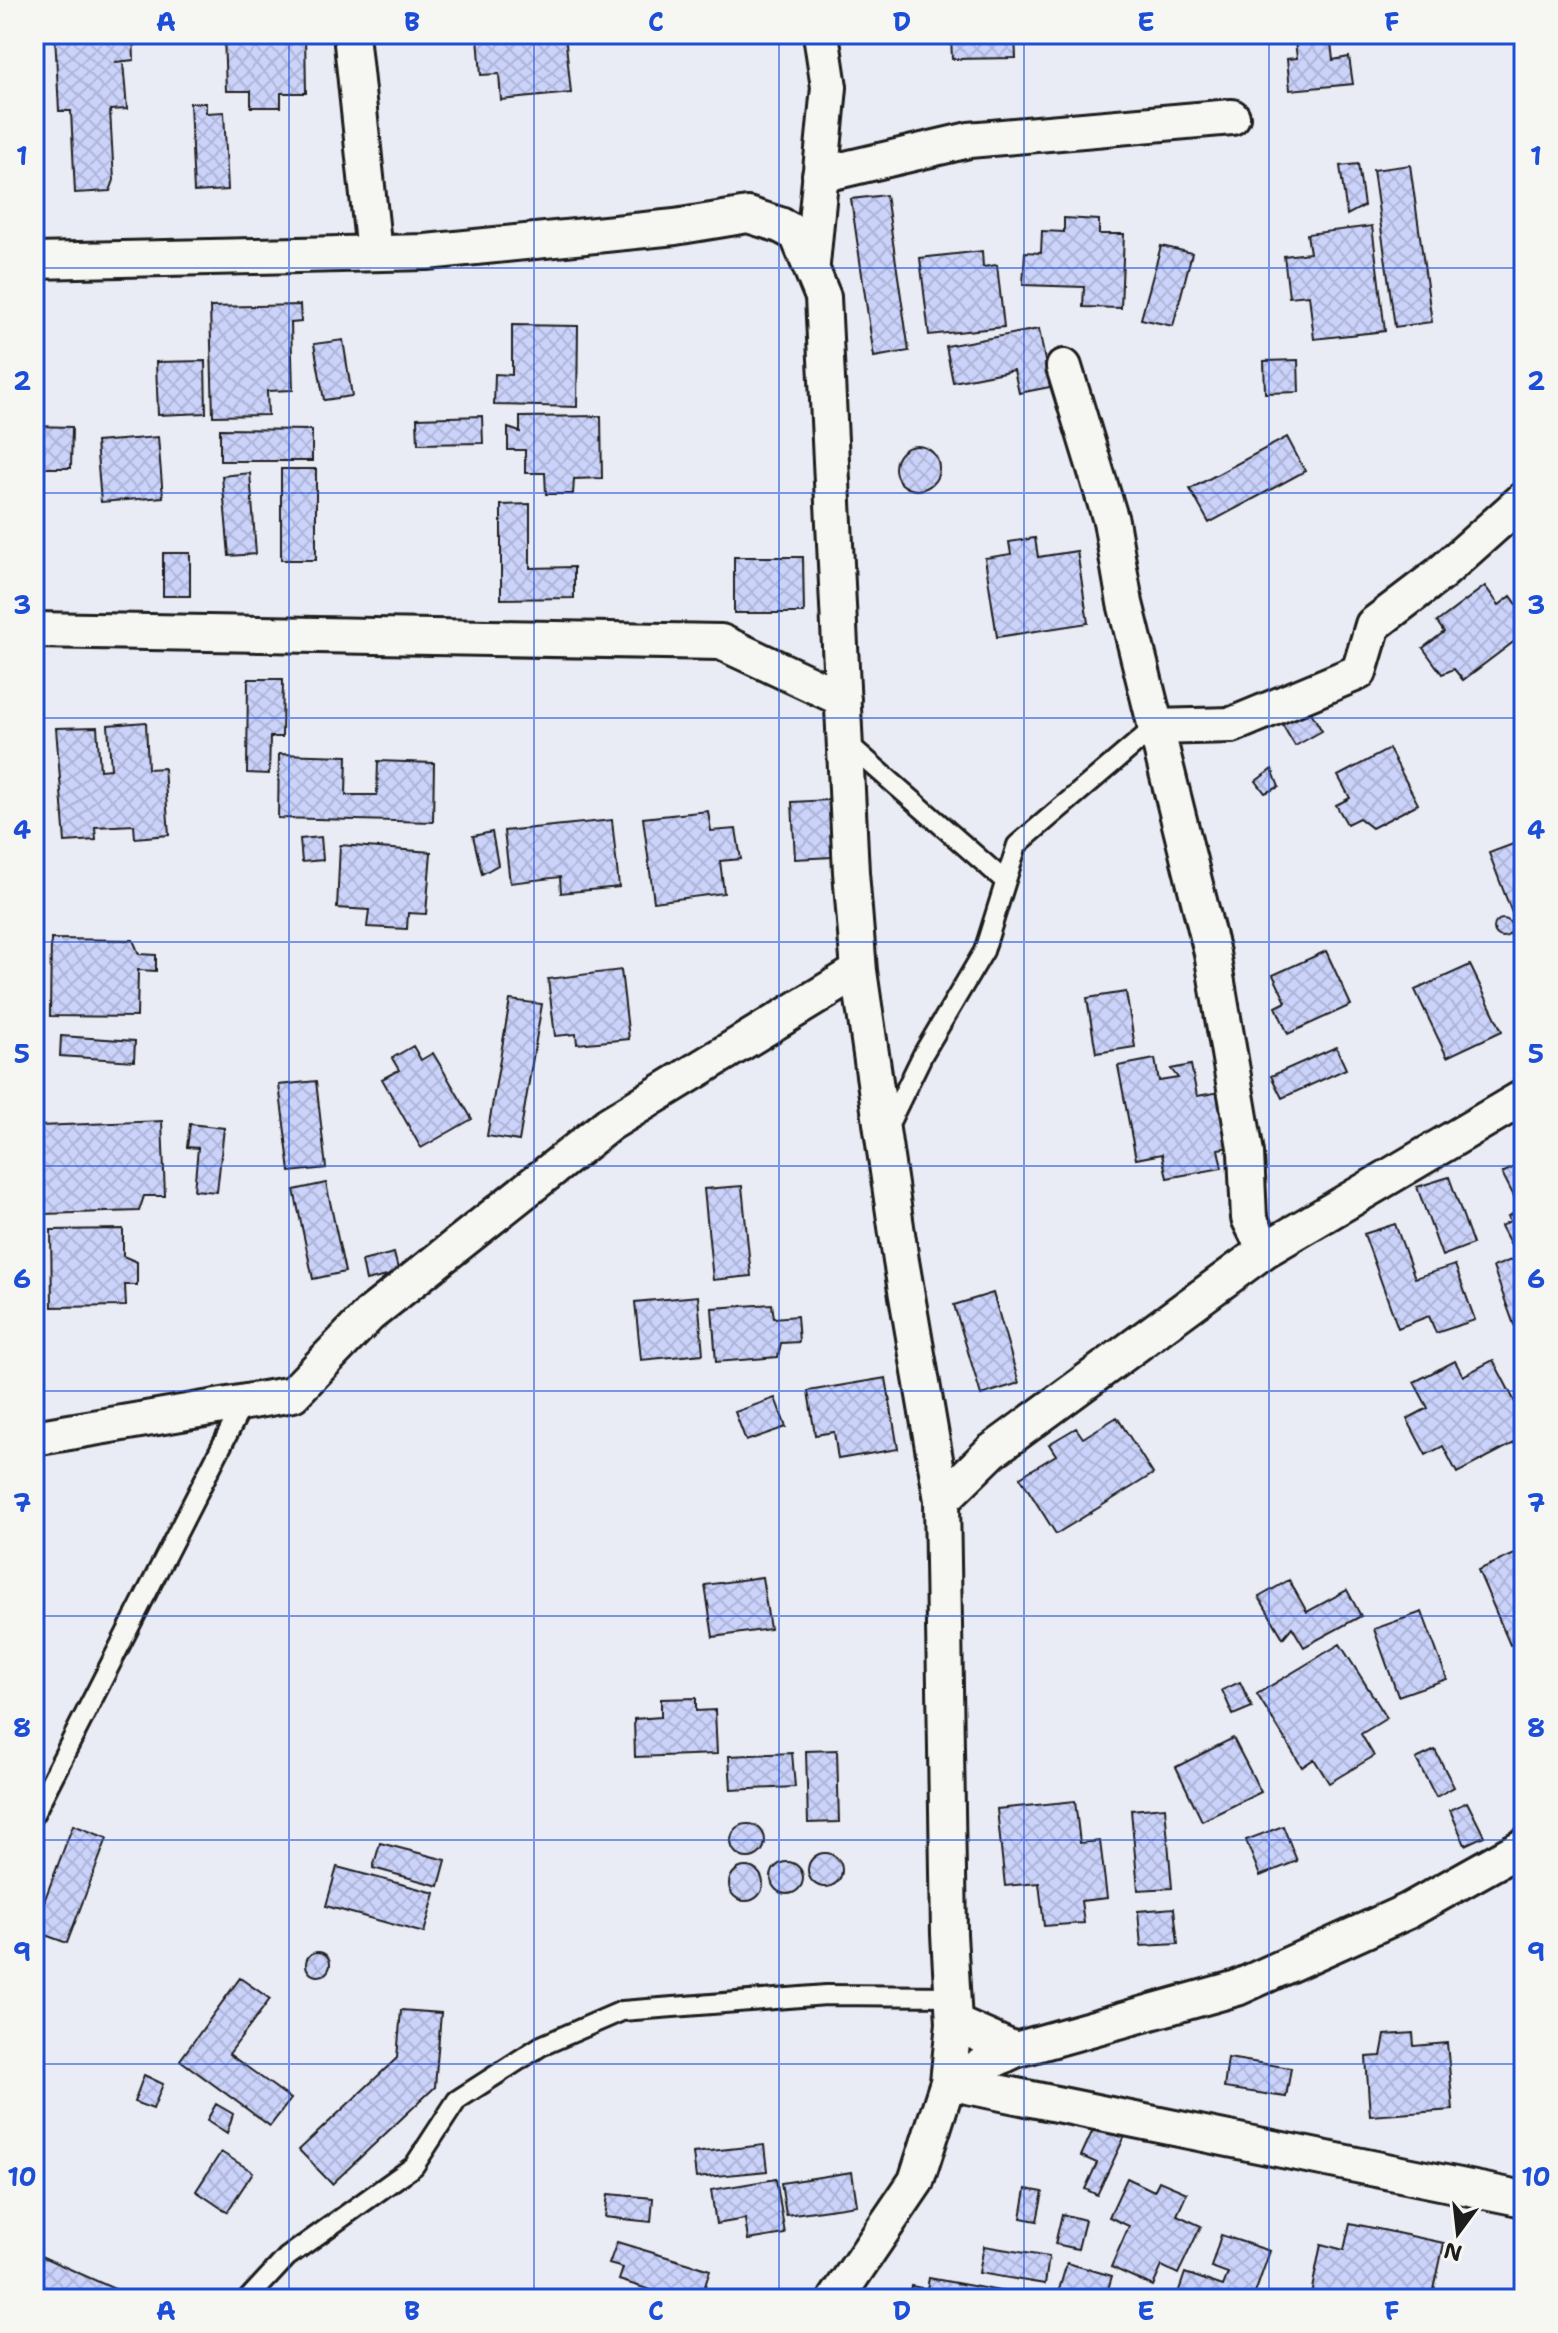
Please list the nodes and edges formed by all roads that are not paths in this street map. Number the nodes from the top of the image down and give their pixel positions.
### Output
1 (351, 34) edge
2 (821, 34) edge
3 (1232, 117) dead end
4 (820, 175) junction
5 (374, 253) junction
6 (34, 261) edge
7 (811, 268) junction
8 (1064, 367) dead end
9 (1524, 499) edge
10 (34, 630) edge
11 (843, 699) junction
12 (1155, 727) junction
13 (845, 741) junction
14 (1005, 881) junction
15 (859, 971) junction
16 (1524, 1097) edge
17 (882, 1137) junction
18 (1265, 1250) junction
19 (244, 1402) junction
20 (34, 1438) edge
21 (942, 1500) junction
22 (34, 1814) edge
23 (1524, 1846) edge
24 (953, 2009) junction
25 (1015, 2050) junction
26 (948, 2082) junction
27 (1524, 2199) edge
28 (248, 2299) edge
29 (836, 2299) edge

1 - 5 street
2 - 4 street
3 - 4 street
4 - 7 street
5 - 6 street
5 - 7 street
7 - 11 street
8 - 12 street
9 - 12 street
10 - 11 street
11 - 13 street
12 - 14 lane
12 - 18 street
13 - 14 lane
13 - 15 street
14 - 17 lane
15 - 17 street
15 - 19 street
16 - 18 street
17 - 21 street
18 - 21 street
19 - 20 street
19 - 22 lane
21 - 24 street
23 - 25 street
24 - 25 street
24 - 26 street
24 - 28 lane
25 - 26 street
26 - 27 street
26 - 29 street

